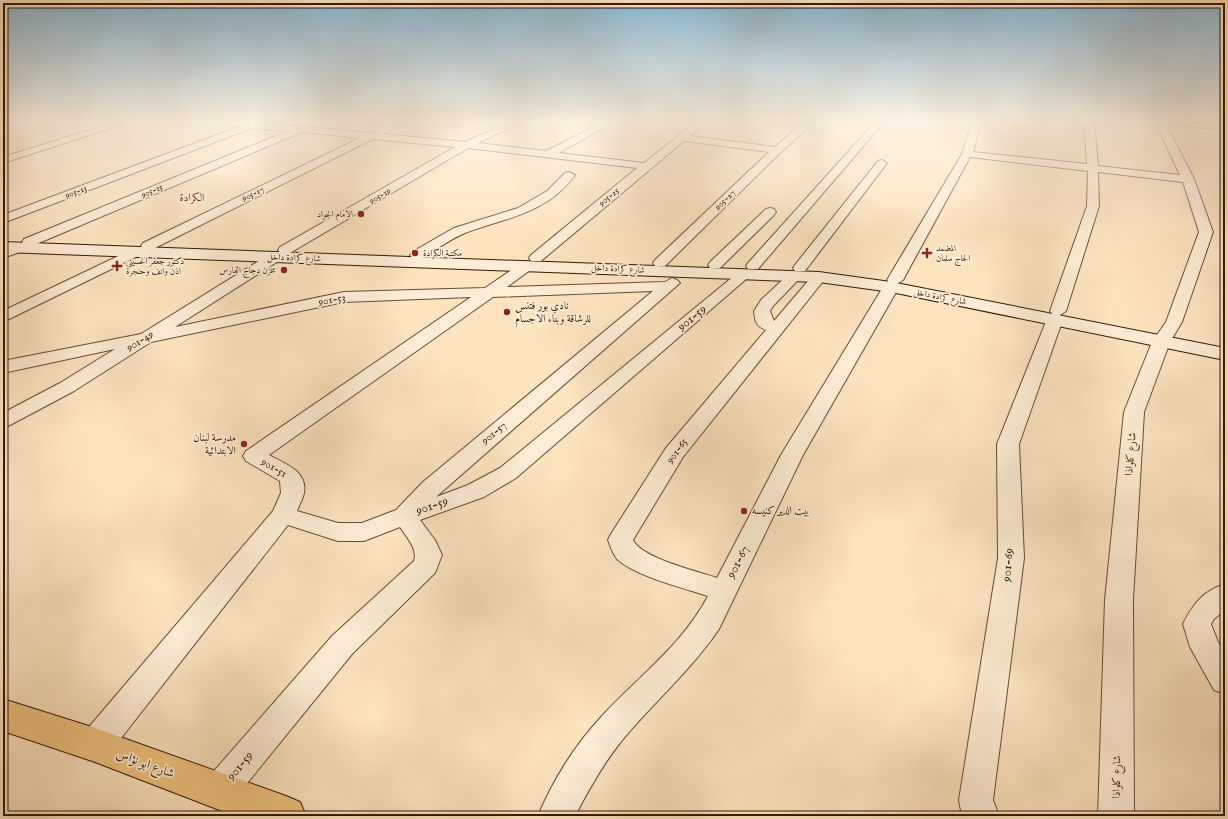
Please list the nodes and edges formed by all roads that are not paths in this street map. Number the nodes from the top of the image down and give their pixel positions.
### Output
1 (159, 160) edge
2 (224, 160) edge
3 (322, 160) edge
4 (440, 160) edge
5 (599, 160) edge
6 (653, 160) edge
7 (767, 160) edge
8 (846, 160) edge
9 (963, 160) edge
10 (1023, 160) edge
11 (1092, 160) edge
12 (1179, 160) edge
13 (882, 164) dead end
14 (646, 166) junction
15 (1093, 168) junction
16 (569, 176) dead end
17 (1188, 179) junction
18 (770, 212) dead end
19 (3, 219) edge
20 (11, 246) edge
21 (141, 249) junction
22 (280, 254) junction
23 (417, 254) junction
24 (532, 262) junction
25 (660, 263) junction
26 (715, 265) junction
27 (749, 270) junction
28 (685, 272) junction
29 (805, 273) junction
30 (893, 283) junction
31 (668, 286) junction
32 (486, 293) junction
33 (1056, 315) junction
34 (3, 317) edge
35 (148, 336) junction
36 (1164, 337) junction
37 (1225, 344) edge
38 (1225, 354) edge
39 (3, 367) edge
40 (3, 421) edge
41 (283, 515) junction
42 (405, 516) junction
43 (724, 590) junction
44 (1225, 595) edge
45 (1225, 680) edge
46 (3, 715) edge
47 (95, 745) junction
48 (219, 791) junction
49 (286, 816) edge
50 (556, 816) edge
51 (981, 816) edge
52 (1116, 816) edge

1 - 19 street, 905-13
2 - 20 street, 905-15
3 - 21 street, 905-17
4 - 22 street, 905-19
5 - 14 street
6 - 14 street, 905-25
7 - 25 street, 905-27
8 - 27 street, 901-59
9 - 30 street, 901-67
10 - 15 street
11 - 15 street, 901-69
12 - 17 street, شارع كلواذا
13 - 29 street, 901-65
14 - 24 street, 905-25
15 - 17 street
15 - 33 street, 901-69
16 - 23 street
17 - 36 street, شارع كلواذا
18 - 26 street
20 - 21 main road, شارع كرادة داخل
21 - 22 main road, شارع كرادة داخل
21 - 34 street, 905-17
22 - 23 main road, شارع كرادة داخل
22 - 24 main road, شارع كرادة داخل
22 - 35 street, 901-49
23 - 24 main road, شارع كرادة داخل
24 - 25 main road, شارع كرادة داخل
24 - 28 main road, شارع كرادة داخل
24 - 32 street, 901-51
25 - 26 main road, شارع كرادة داخل
26 - 27 main road, شارع كرادة داخل
27 - 28 main road, شارع كرادة داخل
27 - 29 main road, شارع كرادة داخل
27 - 42 street, 901-59
28 - 31 street, 901-57
29 - 30 main road, شارع كرادة داخل
29 - 43 street, 901-65
30 - 33 main road, شارع كرادة داخل
30 - 43 street, 901-67
31 - 32 street, 901-53
31 - 42 street, 901-57
32 - 35 street, 901-53
32 - 41 street, 901-51
33 - 36 main road, شارع كرادة داخل
33 - 51 street, 901-69
35 - 39 street, 901-53
35 - 40 street, 901-49
36 - 37 main road, شارع كرادة داخل
36 - 38 main road, شارع كرادة داخل
36 - 52 street, شارع كلواذا
41 - 42 street, 901-57
41 - 47 street, 901-51
42 - 48 street, 901-59
43 - 50 street, 901-67
44 - 45 street
46 - 47 main road, شارع ابو نؤاس
47 - 48 main road, شارع ابو نؤاس
48 - 49 main road, شارع ابو نؤاس

